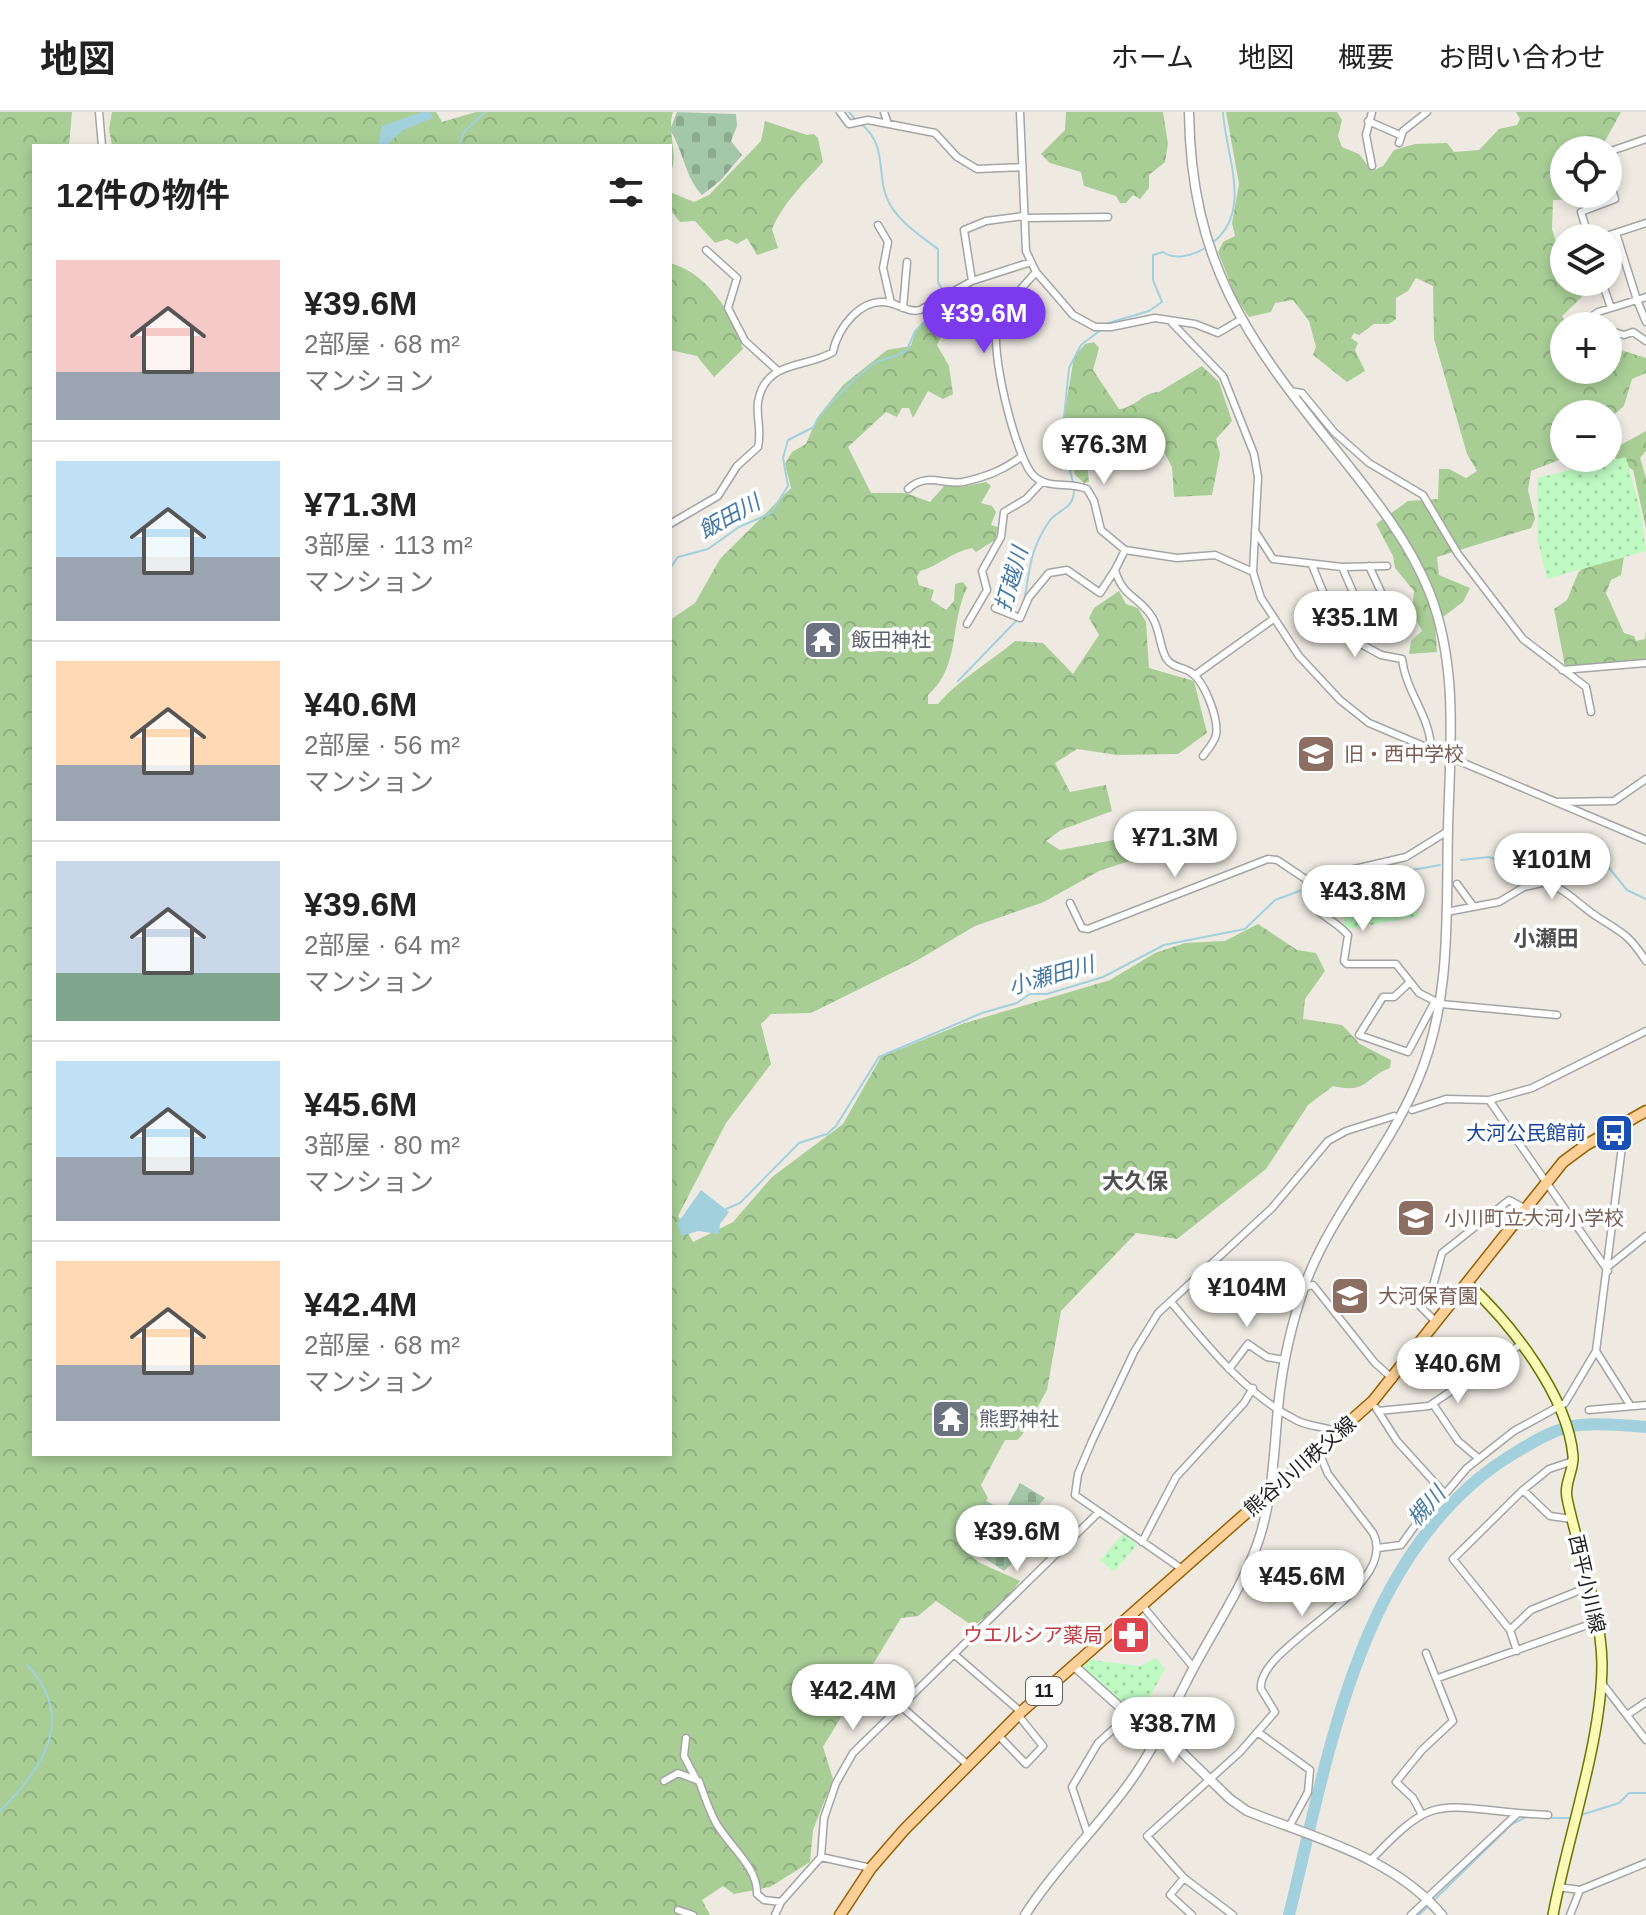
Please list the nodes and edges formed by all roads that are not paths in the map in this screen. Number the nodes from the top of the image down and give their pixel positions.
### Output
1 (99, 112) edge
2 (840, 112) edge
3 (884, 112) edge
4 (1020, 112) edge
5 (1189, 112) edge
6 (1372, 112) edge
7 (1427, 112) edge
8 (1368, 121) junction
9 (888, 124) junction
10 (1646, 139) edge
11 (102, 144) edge
12 (1622, 147) edge
13 (1372, 166) dead end
14 (1021, 167) junction
15 (1591, 208) edge
16 (1024, 217) junction
17 (1108, 217) dead end
18 (1646, 223) edge
19 (1585, 224) edge
20 (878, 225) dead end
21 (1622, 231) edge
22 (706, 250) dead end
23 (1622, 252) edge
24 (907, 262) dead end
25 (1031, 262) junction
26 (1036, 272) junction
27 (972, 281) junction
28 (1607, 296) edge
29 (1646, 297) edge
30 (1637, 300) junction
31 (891, 303) junction
32 (903, 308) junction
33 (1611, 308) junction
34 (1604, 312) edge
35 (1240, 320) junction
36 (1646, 322) edge
37 (1172, 323) junction
38 (1622, 334) edge
39 (1646, 341) edge
40 (777, 370) junction
41 (1314, 416) junction
42 (1021, 457) junction
43 (1042, 482) junction
44 (908, 489) dead end
45 (672, 523) edge
46 (1254, 528) junction
47 (1125, 550) junction
48 (1312, 565) junction
49 (1369, 566) junction
50 (1387, 566) dead end
51 (1342, 567) junction
52 (1115, 570) junction
53 (1253, 572) junction
54 (1328, 604) junction
55 (995, 608) dead end
56 (1363, 615) junction
57 (1272, 620) junction
58 (967, 624) dead end
59 (1646, 663) edge
60 (1562, 670) junction
61 (1195, 675) junction
62 (1591, 712) dead end
63 (1431, 748) junction
64 (1203, 756) dead end
65 (1450, 757) junction
66 (1646, 779) edge
67 (1558, 802) junction
68 (1448, 831) junction
69 (1646, 840) edge
70 (1307, 880) junction
71 (1457, 884) dead end
72 (1070, 903) dead end
73 (1473, 906) junction
74 (1446, 912) junction
75 (1646, 961) edge
76 (1409, 983) junction
77 (1438, 1002) junction
78 (1557, 1015) dead end
79 (1646, 1031) edge
80 (1489, 1100) junction
81 (1412, 1110) dead end
82 (1646, 1111) edge
83 (1394, 1116) dead end
84 (1625, 1123) junction
85 (1545, 1182) junction
86 (1524, 1208) junction
87 (1646, 1236) edge
88 (1609, 1268) junction
89 (1467, 1283) junction
90 (1305, 1287) junction
91 (1171, 1302) junction
92 (1436, 1322) junction
93 (1520, 1345) junction
94 (1596, 1351) junction
95 (1284, 1360) junction
96 (1229, 1369) junction
97 (1393, 1379) junction
98 (1253, 1388) junction
99 (1433, 1404) junction
100 (1630, 1405) junction
101 (1646, 1405) edge
102 (1375, 1406) junction
103 (1278, 1407) junction
104 (1561, 1410) junction
105 (1589, 1410) dead end
106 (1338, 1432) junction
107 (1318, 1450) junction
108 (1478, 1458) junction
109 (1573, 1458) junction
110 (1523, 1490) junction
111 (1271, 1491) junction
112 (1445, 1494) junction
113 (1099, 1512) junction
114 (1572, 1519) junction
115 (1142, 1542) junction
116 (1378, 1548) junction
117 (1183, 1569) junction
118 (1588, 1587) junction
119 (1141, 1604) junction
120 (1596, 1622) junction
121 (1510, 1630) junction
122 (1517, 1651) junction
123 (1426, 1653) dead end
124 (955, 1655) junction
125 (1073, 1665) junction
126 (1194, 1668) junction
127 (1438, 1678) junction
128 (1601, 1682) junction
129 (1646, 1702) edge
130 (902, 1707) junction
131 (1019, 1714) junction
132 (1130, 1714) junction
133 (1627, 1715) junction
134 (1161, 1732) junction
135 (1259, 1733) junction
136 (998, 1735) junction
137 (686, 1738) dead end
138 (1646, 1740) edge
139 (968, 1765) junction
140 (1209, 1779) junction
141 (697, 1780) junction
142 (664, 1781) dead end
143 (1421, 1813) junction
144 (1518, 1813) junction
145 (1548, 1815) dead end
146 (1292, 1829) junction
147 (1087, 1832) junction
148 (821, 1857) junction
149 (1371, 1860) junction
150 (1646, 1863) edge
151 (871, 1868) junction
152 (1184, 1878) junction
153 (1558, 1887) junction
154 (1580, 1890) junction
155 (1428, 1899) junction
156 (781, 1902) junction
157 (678, 1910) dead end
158 (693, 1915) edge
159 (775, 1915) edge
160 (840, 1915) edge
161 (1025, 1915) edge
162 (1192, 1915) edge
163 (1233, 1915) edge
164 (1411, 1915) edge
165 (1442, 1915) edge
166 (1553, 1915) edge
167 (1570, 1915) edge

1 - 11 street
2 - 9 street
3 - 9 street
4 - 14 street
5 - 35 street
6 - 8 street
7 - 8 street
8 - 13 street
9 - 14 street
10 - 12 street
14 - 16 street
15 - 19 street
16 - 17 street
16 - 25 street
16 - 27 street
18 - 21 street
20 - 31 street
22 - 40 street
23 - 30 street
24 - 32 street
25 - 26 street
25 - 27 street
26 - 37 street
26 - 42 street
27 - 32 street
28 - 33 street
29 - 30 street
30 - 33 street
30 - 36 street
31 - 32 street
31 - 40 street
33 - 34 street
35 - 37 street
35 - 41 street
37 - 46 street
38 - 39 street
40 - 45 street
41 - 60 street
41 - 65 street
42 - 43 street
42 - 44 street
43 - 47 street
43 - 58 street
46 - 48 street
46 - 53 street
47 - 52 street
47 - 53 street
48 - 51 street
48 - 54 street
49 - 50 street
49 - 51 street
49 - 56 street
51 - 56 street
52 - 55 street
52 - 61 street
53 - 57 street
54 - 56 street
54 - 63 street
57 - 61 street
57 - 63 street
59 - 60 street
60 - 62 street
61 - 64 street
63 - 65 street
65 - 67 street
65 - 68 street
66 - 67 street
67 - 69 street
68 - 70 street
68 - 74 street
70 - 72 street
70 - 76 street
71 - 73 street
73 - 74 street
73 - 75 street
74 - 77 street
76 - 77 street
76 - 77 street
77 - 78 street
77 - 90 street
79 - 80 street
80 - 81 street
80 - 85 street
82 - 84 main road, 熊谷小川秩父線 / 11
83 - 91 street
84 - 85 main road, 熊谷小川秩父線 / 11
84 - 88 street
85 - 86 main road, 熊谷小川秩父線 / 11
85 - 88 street
86 - 89 main road, 熊谷小川秩父線 / 11
86 - 92 street
87 - 88 street
88 - 94 street
89 - 92 main road, 熊谷小川秩父線 / 11
89 - 93 main road, 西平小川線
90 - 95 street
90 - 97 street
91 - 96 street
91 - 113 street
92 - 97 main road, 熊谷小川秩父線 / 11
93 - 99 street
93 - 104 main road, 西平小川線
94 - 100 street
94 - 104 street
95 - 96 street
95 - 103 street
96 - 98 street
97 - 102 main road, 熊谷小川秩父線 / 11
98 - 103 street
98 - 115 street
99 - 102 street
99 - 108 street
100 - 101 street
100 - 105 street
102 - 106 main road, 熊谷小川秩父線 / 11
102 - 112 street
103 - 106 street
103 - 111 street
104 - 108 street
104 - 109 main road, 西平小川線
106 - 107 main road, 熊谷小川秩父線 / 11
107 - 111 main road, 熊谷小川秩父線 / 11
107 - 116 street
108 - 112 street
109 - 110 street
109 - 114 main road, 西平小川線
110 - 114 street
110 - 121 street
111 - 117 main road, 熊谷小川秩父線 / 11
111 - 126 street
112 - 116 street
113 - 115 street
113 - 124 street
114 - 118 main road, 西平小川線
115 - 117 street
116 - 135 street
117 - 119 main road, 熊谷小川秩父線 / 11
118 - 120 main road, 西平小川線
118 - 121 street
119 - 125 main road, 熊谷小川秩父線 / 11
119 - 126 street
120 - 122 street
120 - 128 main road, 西平小川線
121 - 122 street
122 - 127 street
123 - 127 street
124 - 130 street
124 - 131 street
125 - 131 main road, 熊谷小川秩父線 / 11
125 - 132 street
126 - 134 street
127 - 143 street
128 - 133 street
128 - 153 main road, 西平小川線
129 - 133 street
130 - 139 street
130 - 148 street
131 - 136 main road, 熊谷小川秩父線 / 11
131 - 136 street
132 - 134 street
132 - 147 street
133 - 138 street
134 - 140 street
134 - 147 street
135 - 140 street
135 - 146 street
136 - 139 main road, 熊谷小川秩父線 / 11
137 - 141 street
139 - 151 main road, 熊谷小川秩父線 / 11
140 - 146 street
140 - 152 street
141 - 142 street
141 - 156 street
143 - 144 street
143 - 149 street
144 - 145 street
144 - 155 street
146 - 149 street
147 - 161 street
148 - 151 street
148 - 156 street
149 - 155 street
150 - 154 street
151 - 160 main road, 熊谷小川秩父線 / 11
152 - 162 street
152 - 163 street
153 - 154 street
153 - 166 main road, 西平小川線
154 - 167 street
155 - 164 street
155 - 165 street
156 - 159 street
157 - 158 street

